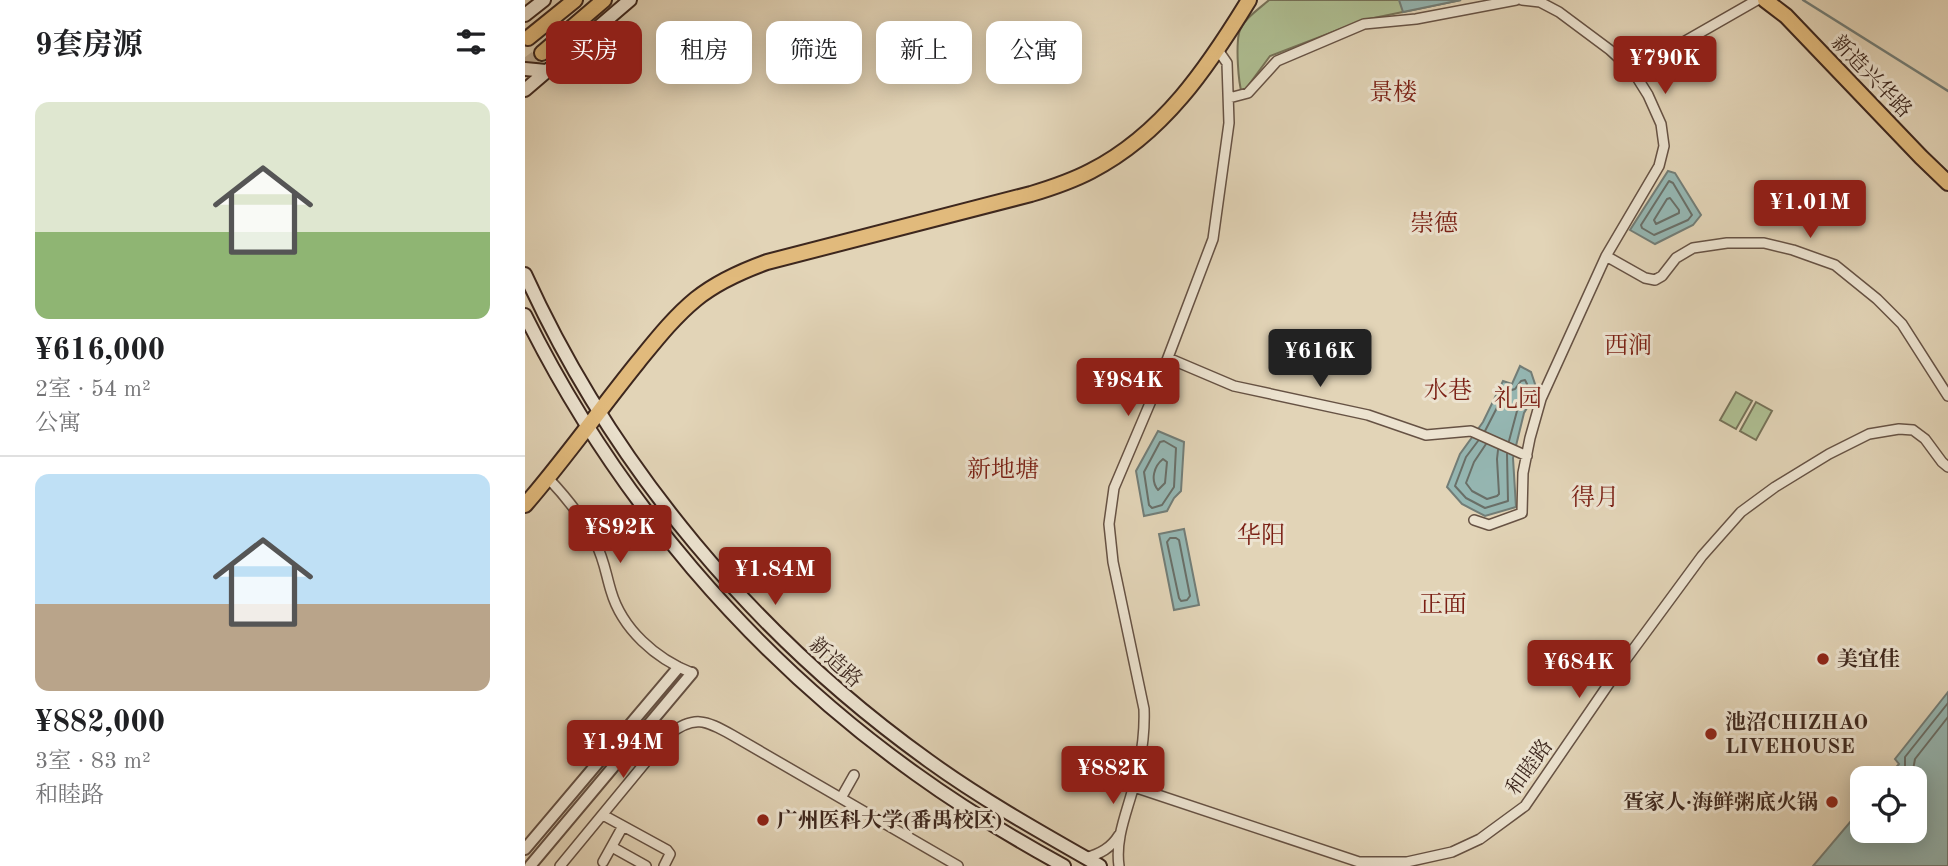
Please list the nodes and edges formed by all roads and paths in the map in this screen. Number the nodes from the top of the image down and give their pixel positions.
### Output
1 (544, 0) edge
2 (575, 0) edge
3 (604, 0) edge
4 (630, 0) edge
5 (1249, 0) edge
6 (1516, 0) edge
7 (1522, 0) edge
8 (1757, 0) edge
9 (1765, 0) edge
10 (1540, 1) edge
11 (525, 15) edge
12 (605, 21) edge
13 (528, 38) dead end
14 (1218, 50) junction
15 (542, 52) tunnel mouth
16 (525, 69) edge
17 (546, 71) joint
18 (1633, 71) junction
19 (525, 90) edge
20 (1229, 98) junction
21 (1948, 183) edge
22 (1606, 256) junction
23 (525, 274) edge
24 (525, 315) edge
25 (1168, 358) junction
26 (1948, 397) edge
27 (600, 410) junction
28 (588, 425) junction
29 (1527, 456) junction
30 (1948, 467) edge
31 (548, 478) junction
32 (525, 505) edge
33 (1474, 520) dead end
34 (678, 668) junction
35 (692, 673) joint
36 (854, 775) dead end
37 (1134, 787) junction
38 (841, 798) junction
39 (603, 815) junction
40 (623, 826) junction
41 (1120, 834) junction
42 (612, 847) junction
43 (525, 849) edge
44 (1085, 858) junction
45 (603, 862) dead end
46 (1359, 862) junction
47 (530, 866) edge
48 (560, 866) edge
49 (646, 866) edge
50 (664, 866) edge
51 (958, 866) edge
52 (1064, 866) edge
53 (1100, 866) edge
54 (1119, 866) edge
55 (1384, 866) edge

1 - 11 main road
2 - 13 main road
3 - 15 main road
4 - 12 main road
5 - 14 main road
6 - 20 street
7 - 10 street
8 - 18 street
9 - 21 main road, 新造兴华路
10 - 18 street
14 - 20 street
14 - 27 main road
16 - 17 main road
17 - 19 main road
18 - 22 street
20 - 25 street
22 - 26 street
22 - 29 street
23 - 27 main road, 新造路
24 - 28 main road, 新造路
25 - 29 street
25 - 37 street
27 - 28 main road
27 - 44 main road, 新造路
28 - 31 main road
28 - 52 main road, 新造路
29 - 33 street
30 - 46 street, 和睦路
31 - 32 main road
31 - 34 street
34 - 35 street
34 - 43 street
35 - 47 street
36 - 38 street
37 - 41 street
37 - 46 street, 和睦路
38 - 39 street
38 - 51 street
39 - 40 street
39 - 48 street
40 - 42 street
40 - 50 street
41 - 44 street
41 - 54 street
42 - 45 street
42 - 49 street
44 - 53 main road, 新造路
46 - 55 street

